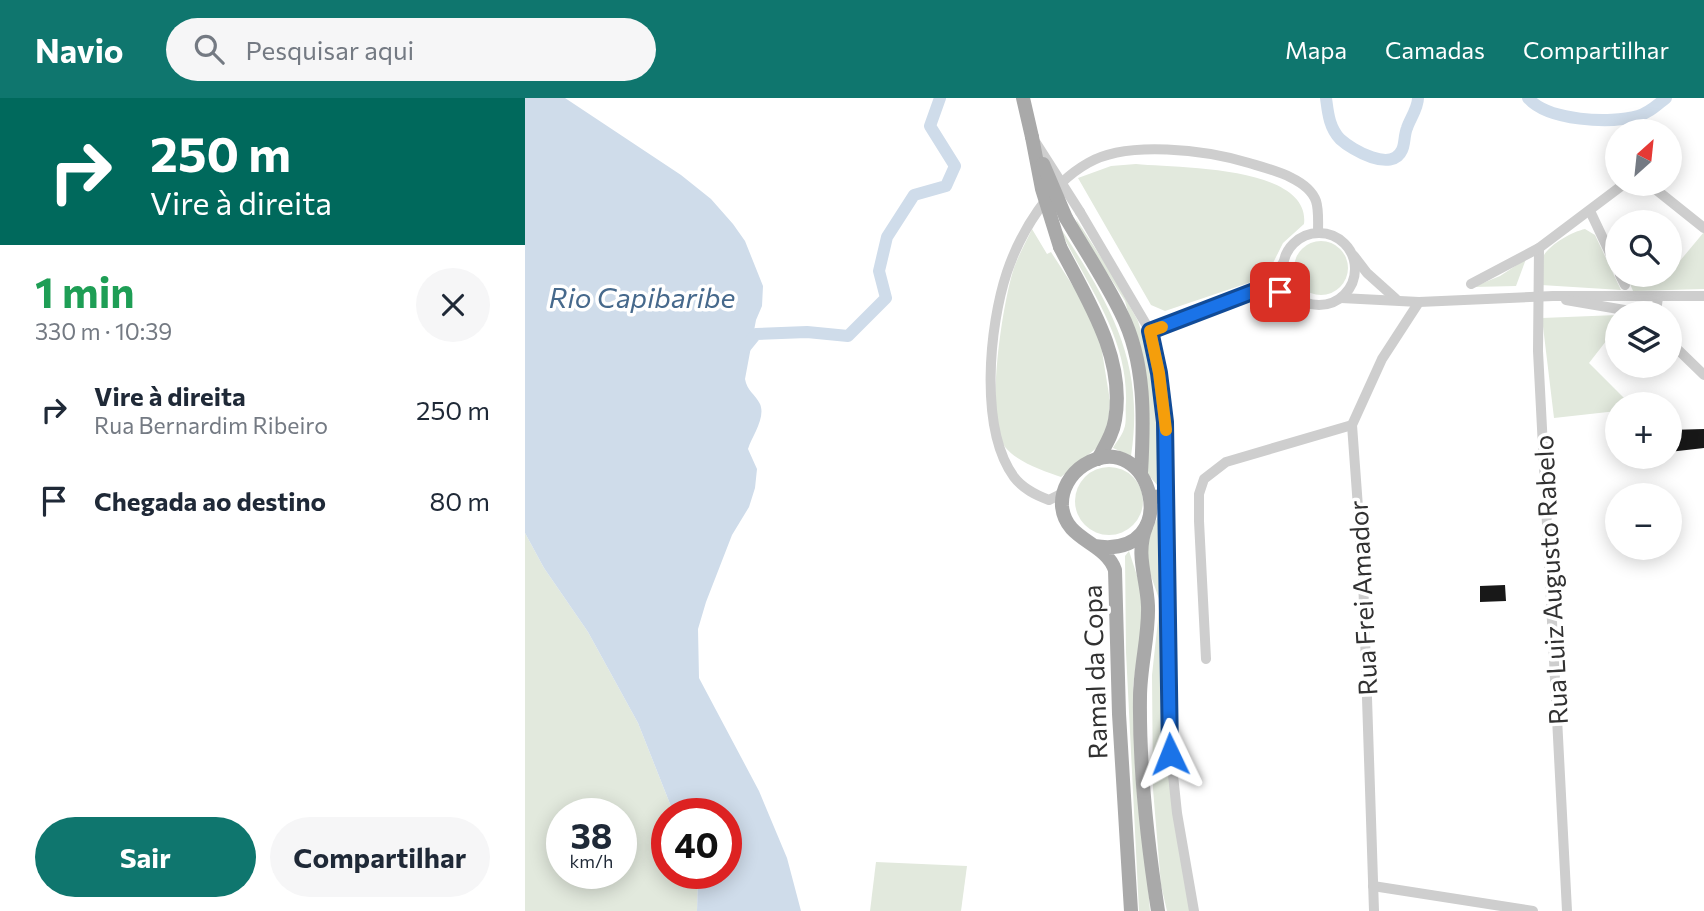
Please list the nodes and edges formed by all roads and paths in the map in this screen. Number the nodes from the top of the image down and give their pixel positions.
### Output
1 (1023, 98) edge
2 (1032, 137) junction
3 (1609, 196) edge
4 (1664, 196) edge
5 (1590, 211) junction
6 (1073, 215) junction
7 (1704, 228) edge
8 (1318, 233) junction
9 (1605, 243) edge
10 (1539, 248) junction
11 (1352, 253) junction
12 (1283, 263) junction
13 (1471, 284) dead end
14 (1265, 287) junction
15 (1553, 296) junction
16 (1704, 296) edge
17 (1295, 297) junction
18 (1537, 297) junction
19 (1658, 297) junction
20 (1341, 298) junction
21 (1396, 299) junction
22 (1658, 301) edge
23 (1419, 302) junction
24 (1605, 308) edge
25 (1150, 331) junction
26 (1682, 354) edge
27 (1704, 375) edge
28 (1352, 425) junction
29 (1098, 459) junction
30 (1141, 473) junction
31 (1063, 493) junction
32 (1168, 496) junction
33 (1152, 497) junction
34 (1148, 523) junction
35 (1094, 546) junction
36 (1206, 659) dead end
37 (1373, 886) junction
38 (1131, 911) edge
39 (1158, 911) edge
40 (1194, 911) edge
41 (1374, 911) edge
42 (1533, 911) edge
43 (1567, 911) edge

1 - 2 main road
2 - 6 main road, bridge
2 - 29 main road, bridge
3 - 5 street
4 - 7 street
5 - 9 street
5 - 10 street
6 - 25 street
6 - 30 main road
8 - 11 street
8 - 12 street
8 - 31 street
10 - 13 street
10 - 18 street, Rua Luiz Augusto Rabelo
11 - 20 street
11 - 21 street
12 - 14 street
12 - 17 street
14 - 17 street
14 - 25 street
15 - 18 street
15 - 19 street
15 - 24 street
16 - 19 street
17 - 20 street
18 - 23 street
18 - 43 street, Rua Luiz Augusto Rabelo
19 - 22 street
20 - 21 street
21 - 23 street
23 - 28 street, Rua Frei Amador
25 - 32 street
26 - 27 street
28 - 36 street
28 - 37 street, Rua Frei Amador
29 - 30 main road
29 - 31 main road
30 - 33 main road
31 - 35 main road, Ramal da Copa
32 - 33 main road
32 - 40 street
33 - 34 main road
34 - 35 main road
34 - 39 main road, Ramal da Copa
35 - 38 main road, Ramal da Copa
37 - 41 street, Rua Frei Amador
37 - 42 street

